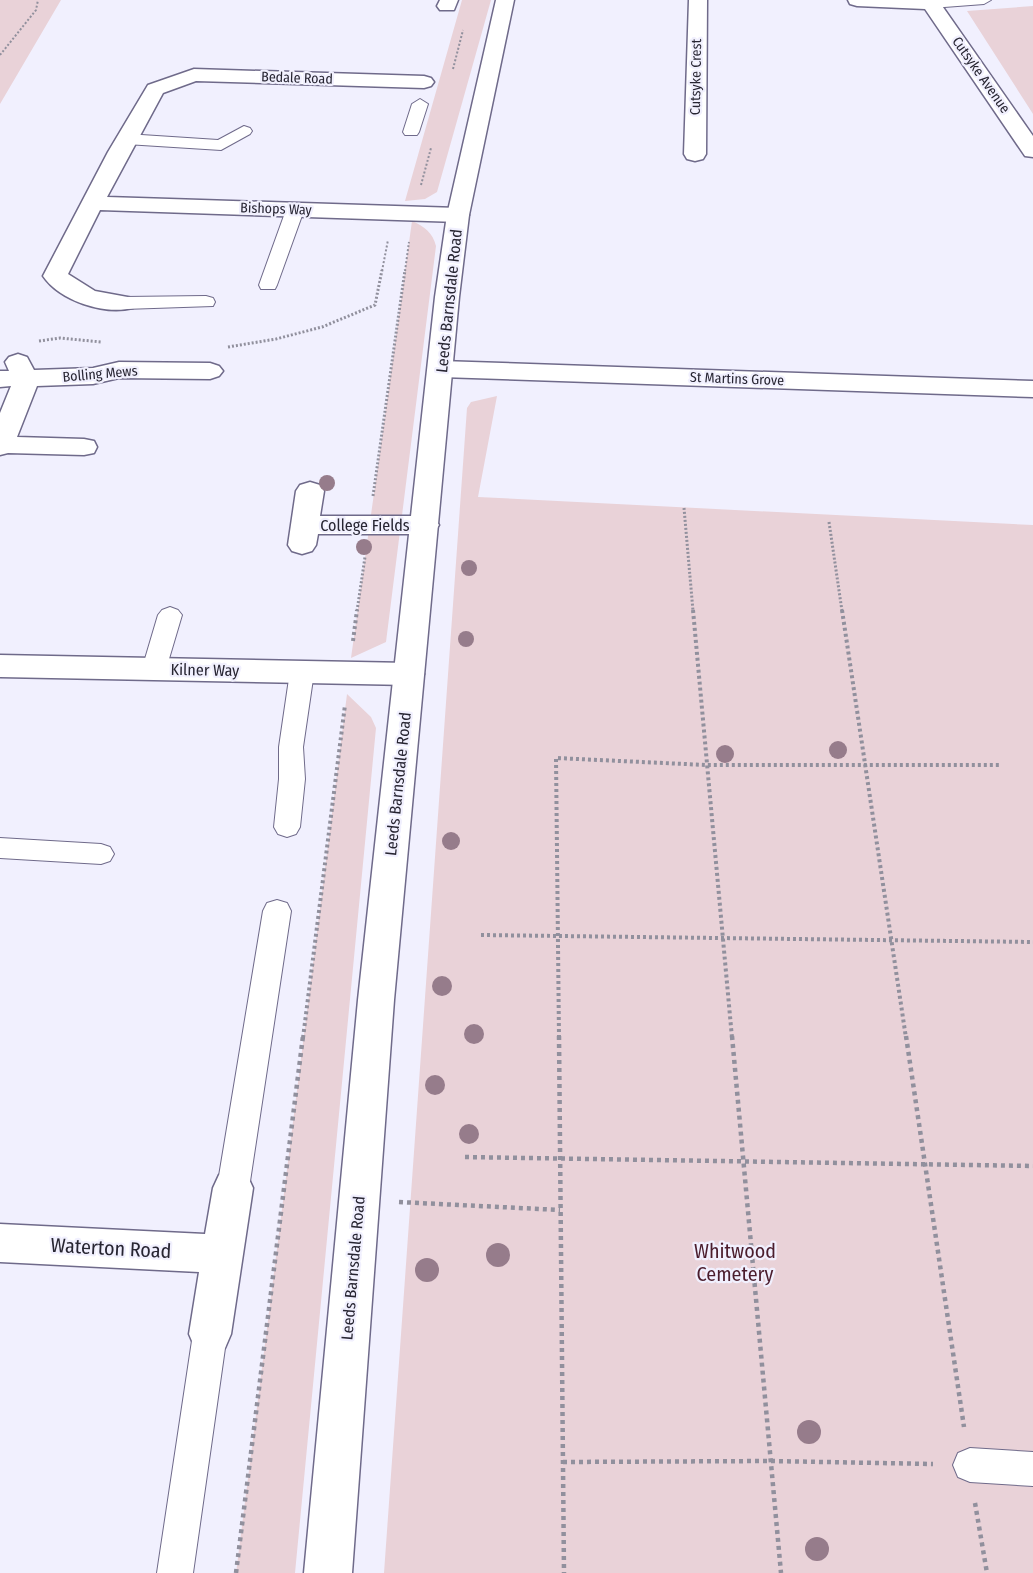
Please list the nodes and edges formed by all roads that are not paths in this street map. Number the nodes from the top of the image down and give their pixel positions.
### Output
1 (505, 0) edge
2 (698, 0) edge
3 (857, 0) edge
4 (984, 0) edge
5 (930, 2) edge
6 (153, 71) dead end
7 (171, 83) junction
8 (420, 104) joint
9 (244, 131) dead end
10 (411, 132) dead end
11 (126, 139) junction
12 (1033, 151) edge
13 (694, 154) dead end
14 (93, 203) junction
15 (295, 210) junction
16 (458, 215) junction
17 (268, 285) dead end
18 (206, 302) dead end
19 (124, 303) joint
20 (18, 365) edge
21 (214, 366) road end
22 (441, 369) junction
23 (1033, 389) edge
24 (1, 446) edge
25 (84, 447) dead end
26 (310, 491) dead end
27 (425, 525) junction
28 (170, 615) dead end
29 (0, 666) edge
30 (154, 669) junction
31 (302, 672) junction
32 (410, 674) junction
33 (286, 827) dead end
34 (0, 848) edge
35 (101, 854) dead end
36 (278, 911) dead end
37 (233, 1188) joint
38 (0, 1242) edge
39 (223, 1254) junction
40 (210, 1334) joint
41 (970, 1465) road end
42 (1033, 1469) edge
43 (175, 1573) edge
44 (328, 1573) edge

1 - 16 street, Leeds Barnsdale Road
2 - 13 street, Cutsyke Crest
3 - 5 street
4 - 5 lane
5 - 12 street, Cutsyke Avenue
6 - 7 street
7 - 8 street, Bedale Road
7 - 11 street, Bedale Road
8 - 10 lane, Bedale Road
9 - 11 lane
11 - 14 street, Bedale Road
14 - 15 street, Bishops Way
14 - 19 street, Bedale Road
15 - 16 street, Bishops Way
15 - 17 lane
16 - 22 street, Leeds Barnsdale Road
18 - 19 lane
20 - 21 street, Bolling Mews
20 - 24 street
22 - 23 street, St Martins Grove
22 - 27 street, Leeds Barnsdale Road
24 - 25 street
26 - 27 street, College Fields
27 - 32 street, Leeds Barnsdale Road
28 - 30 lane
29 - 30 street, Kilner Way
30 - 31 street, Kilner Way
31 - 32 street, Kilner Way
31 - 33 lane
32 - 44 street, Leeds Barnsdale Road
34 - 35 lane
36 - 37 lane
37 - 39 street
38 - 39 street, Waterton Road
39 - 40 street
40 - 43 lane
41 - 42 lane

